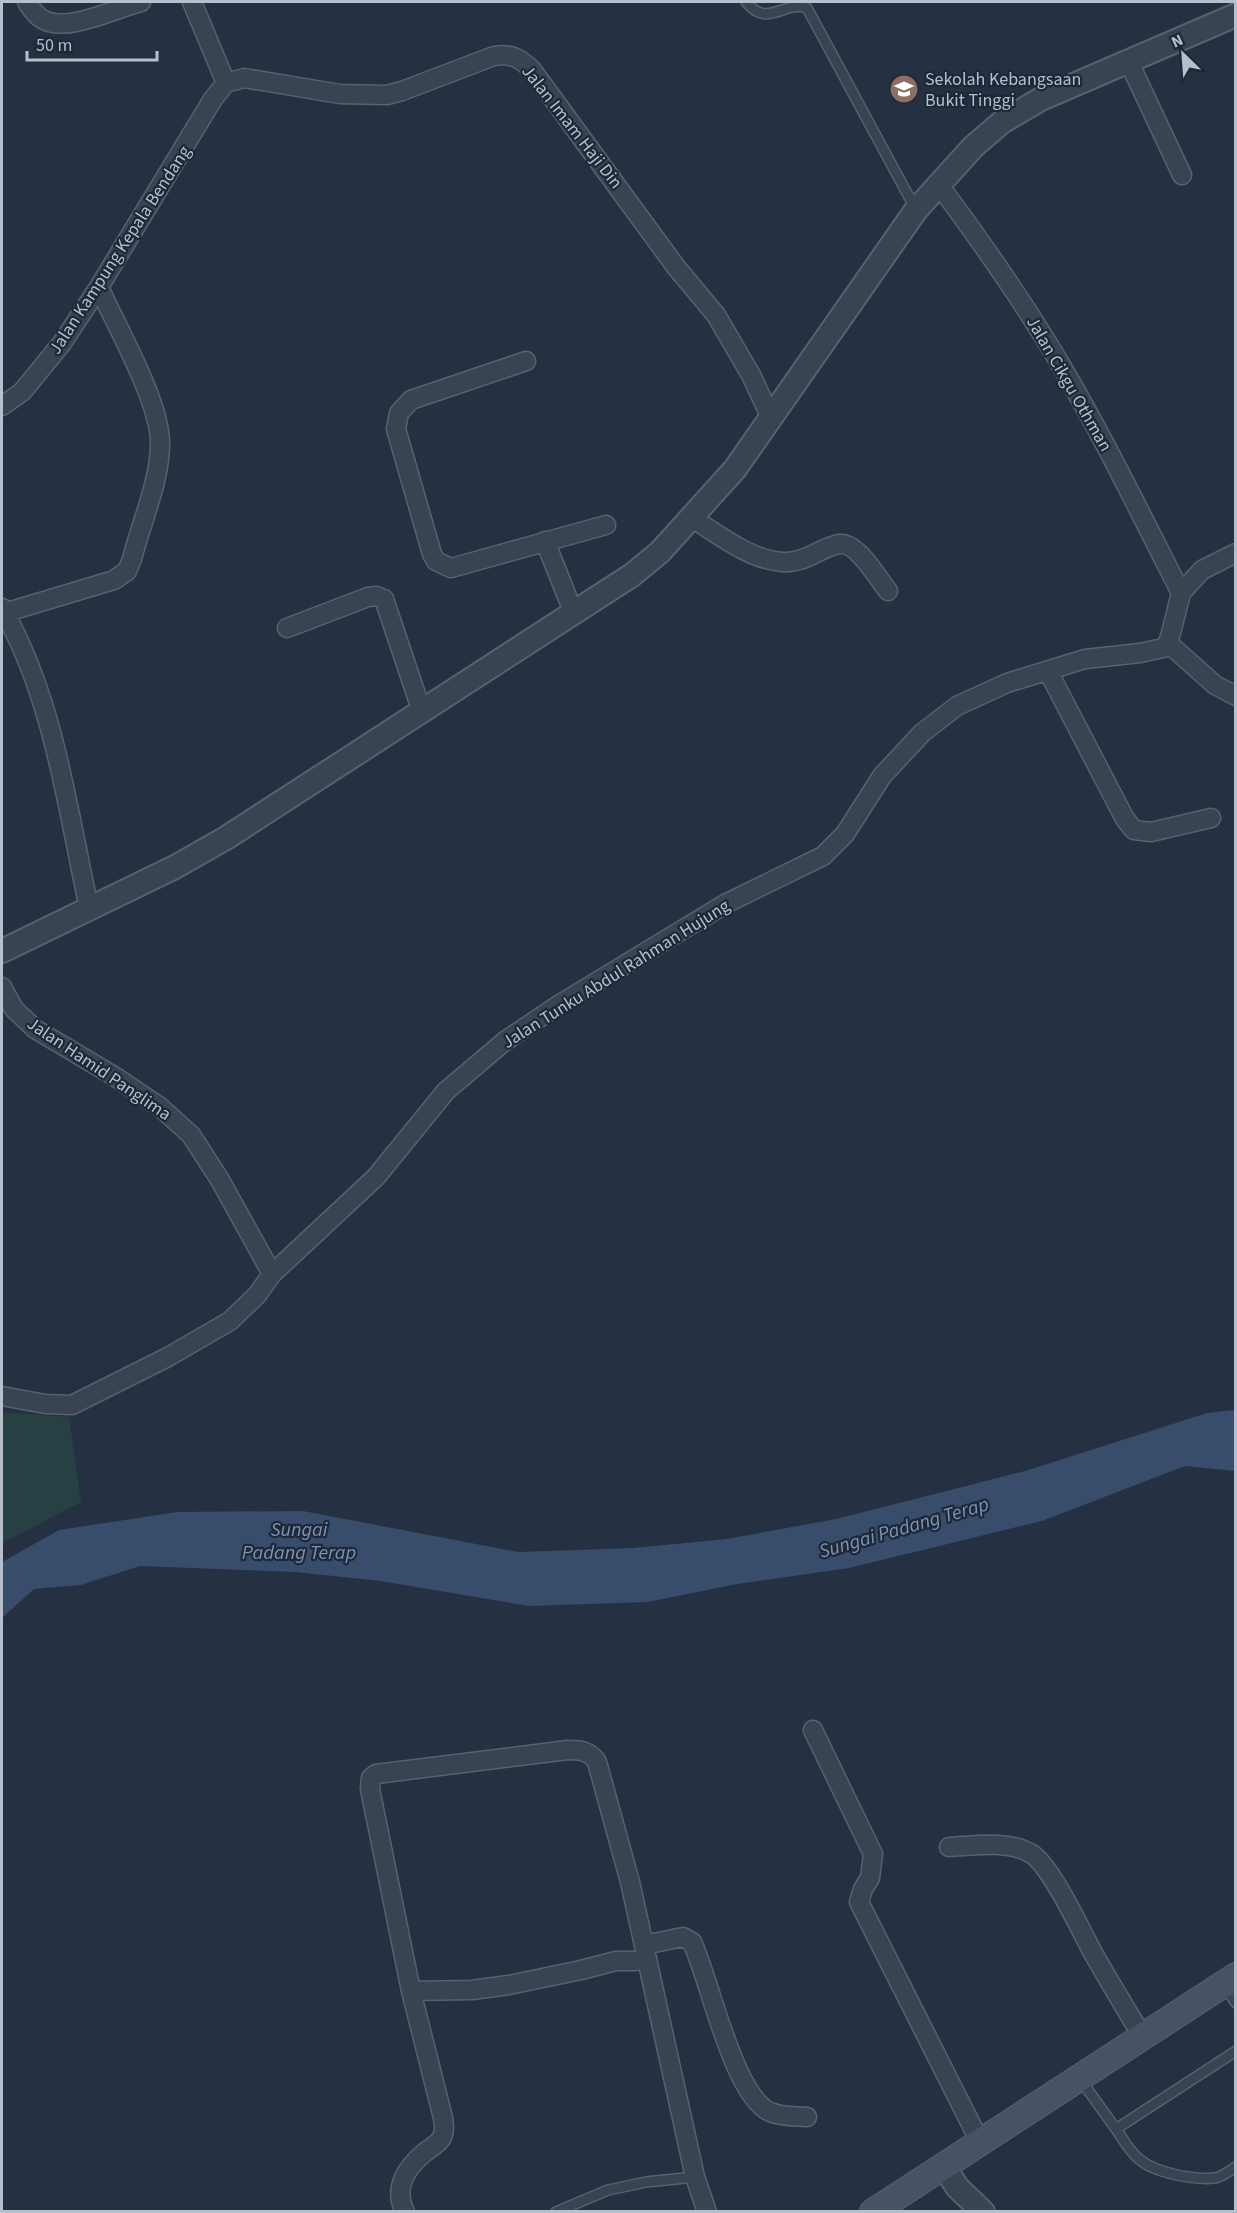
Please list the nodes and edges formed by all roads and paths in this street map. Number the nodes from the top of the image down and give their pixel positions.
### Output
1 (27, 2) edge
2 (141, 2) edge
3 (192, 2) edge
4 (746, 2) edge
5 (1236, 15) edge
6 (1128, 60) junction
7 (226, 83) junction
8 (1182, 175) dead end
9 (939, 185) junction
10 (916, 210) junction
11 (99, 287) junction
12 (526, 361) dead end
13 (2, 406) edge
14 (771, 418) junction
15 (692, 518) junction
16 (606, 525) dead end
17 (546, 541) junction
18 (1236, 553) edge
19 (888, 591) dead end
20 (1181, 593) junction
21 (3, 611) edge
22 (574, 614) junction
23 (287, 628) dead end
24 (1168, 643) junction
25 (1048, 672) junction
26 (1236, 696) edge
27 (422, 712) junction
28 (1211, 818) dead end
29 (89, 908) junction
30 (2, 951) edge
31 (2, 987) edge
32 (272, 1274) junction
33 (2, 1396) edge
34 (813, 1730) dead end
35 (949, 1846) dead end
36 (645, 1951) junction
37 (1231, 1987) edge
38 (411, 1991) junction
39 (1143, 2036) junction
40 (1236, 2051) edge
41 (1079, 2078) junction
42 (807, 2116) dead end
43 (1116, 2129) junction
44 (980, 2142) junction
45 (944, 2166) junction
46 (1236, 2167) edge
47 (695, 2177) junction
48 (405, 2211) edge
49 (556, 2211) edge
50 (706, 2211) edge
51 (873, 2211) edge
52 (983, 2211) edge

1 - 2 street
3 - 7 street
4 - 10 lane
5 - 6 street
6 - 8 street
6 - 9 street
7 - 11 street, Jalan Kampung Kepala Bendang
7 - 14 street, Jalan Imam Haji Din
9 - 10 street
9 - 20 street, Jalan Cikgu Othman
10 - 14 street
11 - 13 street, Jalan Kampung Kepala Bendang
11 - 21 street
12 - 17 street
14 - 15 street
15 - 19 street
15 - 22 street
16 - 17 street
17 - 22 street
18 - 20 street
20 - 24 street
21 - 29 street
22 - 27 street
23 - 27 street
24 - 25 street, Jalan Tunku Abdul Rahman Hujung
24 - 26 street
25 - 28 street
25 - 32 street, Jalan Tunku Abdul Rahman Hujung
27 - 29 street
29 - 30 street
31 - 32 street, Jalan Hamid Panglima
32 - 33 street, Jalan Tunku Abdul Rahman Hujung
34 - 44 street
35 - 39 street
36 - 38 street
36 - 38 street
36 - 42 street
36 - 47 street
37 - 39 main road
38 - 48 street
39 - 41 main road
40 - 43 lane
41 - 43 lane
41 - 44 main road
43 - 46 lane
44 - 45 main road
45 - 51 main road
45 - 52 street
47 - 49 lane
47 - 50 street

